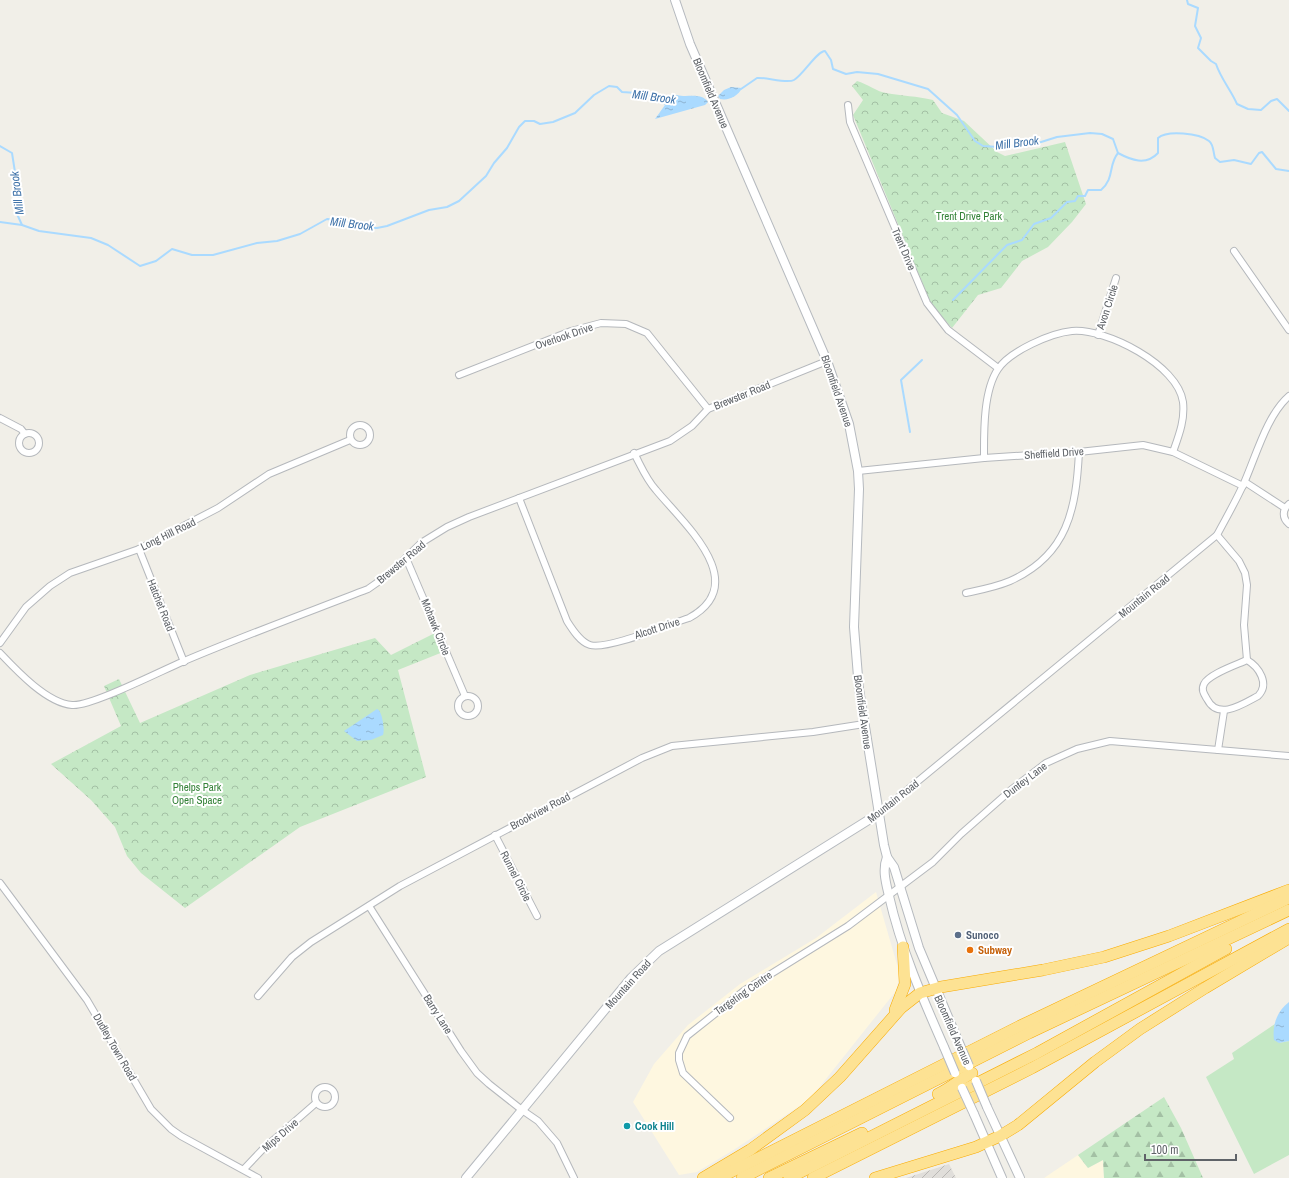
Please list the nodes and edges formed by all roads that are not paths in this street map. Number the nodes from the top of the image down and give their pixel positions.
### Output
1 (675, 0) edge
2 (848, 105) dead end
3 (1234, 251) dead end
4 (1116, 278) dead end
5 (1289, 330) edge
6 (1098, 335) junction
7 (827, 361) junction
8 (998, 368) junction
9 (459, 375) dead end
10 (1289, 396) edge
11 (1282, 402) junction
12 (1289, 404) edge
13 (708, 409) junction
14 (0, 418) edge
15 (25, 434) dead end
16 (350, 440) dead end
17 (1079, 452) junction
18 (1173, 452) junction
19 (634, 453) junction
20 (984, 458) junction
21 (858, 471) junction
22 (1244, 484) junction
23 (519, 498) junction
24 (1287, 506) edge
25 (1289, 524) edge
26 (1217, 535) junction
27 (139, 549) junction
28 (406, 558) junction
29 (966, 593) dead end
30 (0, 643) edge
31 (0, 653) edge
32 (1247, 660) junction
33 (184, 662) junction
34 (465, 696) dead end
35 (1224, 711) junction
36 (864, 724) junction
37 (1218, 750) junction
38 (1289, 756) edge
39 (878, 814) junction
40 (496, 835) junction
41 (887, 857) junction
42 (0, 882) edge
43 (899, 886) junction
44 (1289, 890) edge
45 (889, 895) junction
46 (1289, 898) edge
47 (369, 906) junction
48 (1289, 910) edge
49 (537, 916) dead end
50 (1289, 917) edge
51 (1289, 929) edge
52 (1289, 938) edge
53 (917, 942) junction
54 (903, 947) junction
55 (935, 988) junction
56 (920, 993) junction
57 (258, 996) dead end
58 (893, 1017) junction
59 (972, 1073) junction
60 (959, 1080) junction
61 (316, 1103) dead end
62 (522, 1110) junction
63 (730, 1118) dead end
64 (1000, 1136) junction
65 (986, 1143) junction
66 (244, 1169) junction
67 (258, 1178) edge
68 (466, 1178) edge
69 (574, 1178) edge
70 (704, 1178) edge
71 (719, 1178) edge
72 (742, 1178) edge
73 (756, 1178) edge
74 (769, 1178) edge
75 (789, 1178) edge
76 (813, 1178) edge
77 (875, 1178) edge
78 (1002, 1178) edge
79 (1020, 1178) edge

1 - 7 main road, Bloomfield Avenue
2 - 8 street, Trent Drive
3 - 5 street
4 - 6 street, Avon Circle
6 - 8 street
6 - 18 street
7 - 13 street, Brewster Road
7 - 21 main road, Bloomfield Avenue
8 - 20 street
9 - 13 street, Overlook Drive
10 - 11 street, Mountain Road
11 - 12 street
11 - 22 street, Mountain Road
13 - 19 street, Brewster Road
14 - 15 street
16 - 27 street, Long Hill Road
17 - 18 street, Sheffield Drive
17 - 20 street, Sheffield Drive
17 - 29 street
18 - 22 street, Sheffield Drive
19 - 23 street, Brewster Road
19 - 23 street, Alcott Drive
20 - 21 street, Sheffield Drive
21 - 36 main road, Bloomfield Avenue
22 - 24 street, Sheffield Drive
22 - 26 street, Mountain Road
23 - 28 street, Brewster Road
24 - 25 street
26 - 32 street
26 - 39 street, Mountain Road
27 - 30 street, Long Hill Road
27 - 33 street, Hatchet Road
28 - 33 street, Brewster Road
28 - 34 street, Mohawk Circle
31 - 33 street, Brewster Road
32 - 35 street
32 - 35 street
35 - 37 street
36 - 39 main road, Bloomfield Avenue
36 - 40 street, Brookview Road
37 - 38 street, Dunfey Lane
37 - 43 street, Dunfey Lane
39 - 41 main road, Bloomfield Avenue
39 - 62 main road, Mountain Road
40 - 47 street, Brookview Road
40 - 49 street, Runnel Circle
41 - 43 main road, Bloomfield Avenue
41 - 45 main road, Bloomfield Avenue
42 - 66 street, Dudley Town Road
43 - 45 street, Dunfey Lane
43 - 53 main road, Bloomfield Avenue
44 - 55 highway
45 - 54 main road, Bloomfield Avenue
45 - 63 street, Targeting Centre
46 - 71 highway
47 - 57 street, Brookview Road
47 - 62 street, Barry Lane
48 - 72 highway
50 - 75 highway
51 - 76 highway
52 - 64 highway
53 - 54 main road
53 - 55 main road, Bloomfield Avenue
54 - 56 main road, Bloomfield Avenue
54 - 58 highway
55 - 56 highway
55 - 59 main road, Bloomfield Avenue, bridge
56 - 58 highway
56 - 60 main road, Bloomfield Avenue, bridge
58 - 70 highway
59 - 60 highway
59 - 64 main road, Bloomfield Avenue, bridge
60 - 65 main road, Bloomfield Avenue, bridge
60 - 73 highway
60 - 74 highway
61 - 66 street, Mips Drive
62 - 68 main road, Mountain Road
62 - 69 street, Barry Lane
64 - 65 highway
64 - 79 main road, Bloomfield Avenue
65 - 77 highway
65 - 78 main road, Bloomfield Avenue
66 - 67 street, Dudley Town Road

